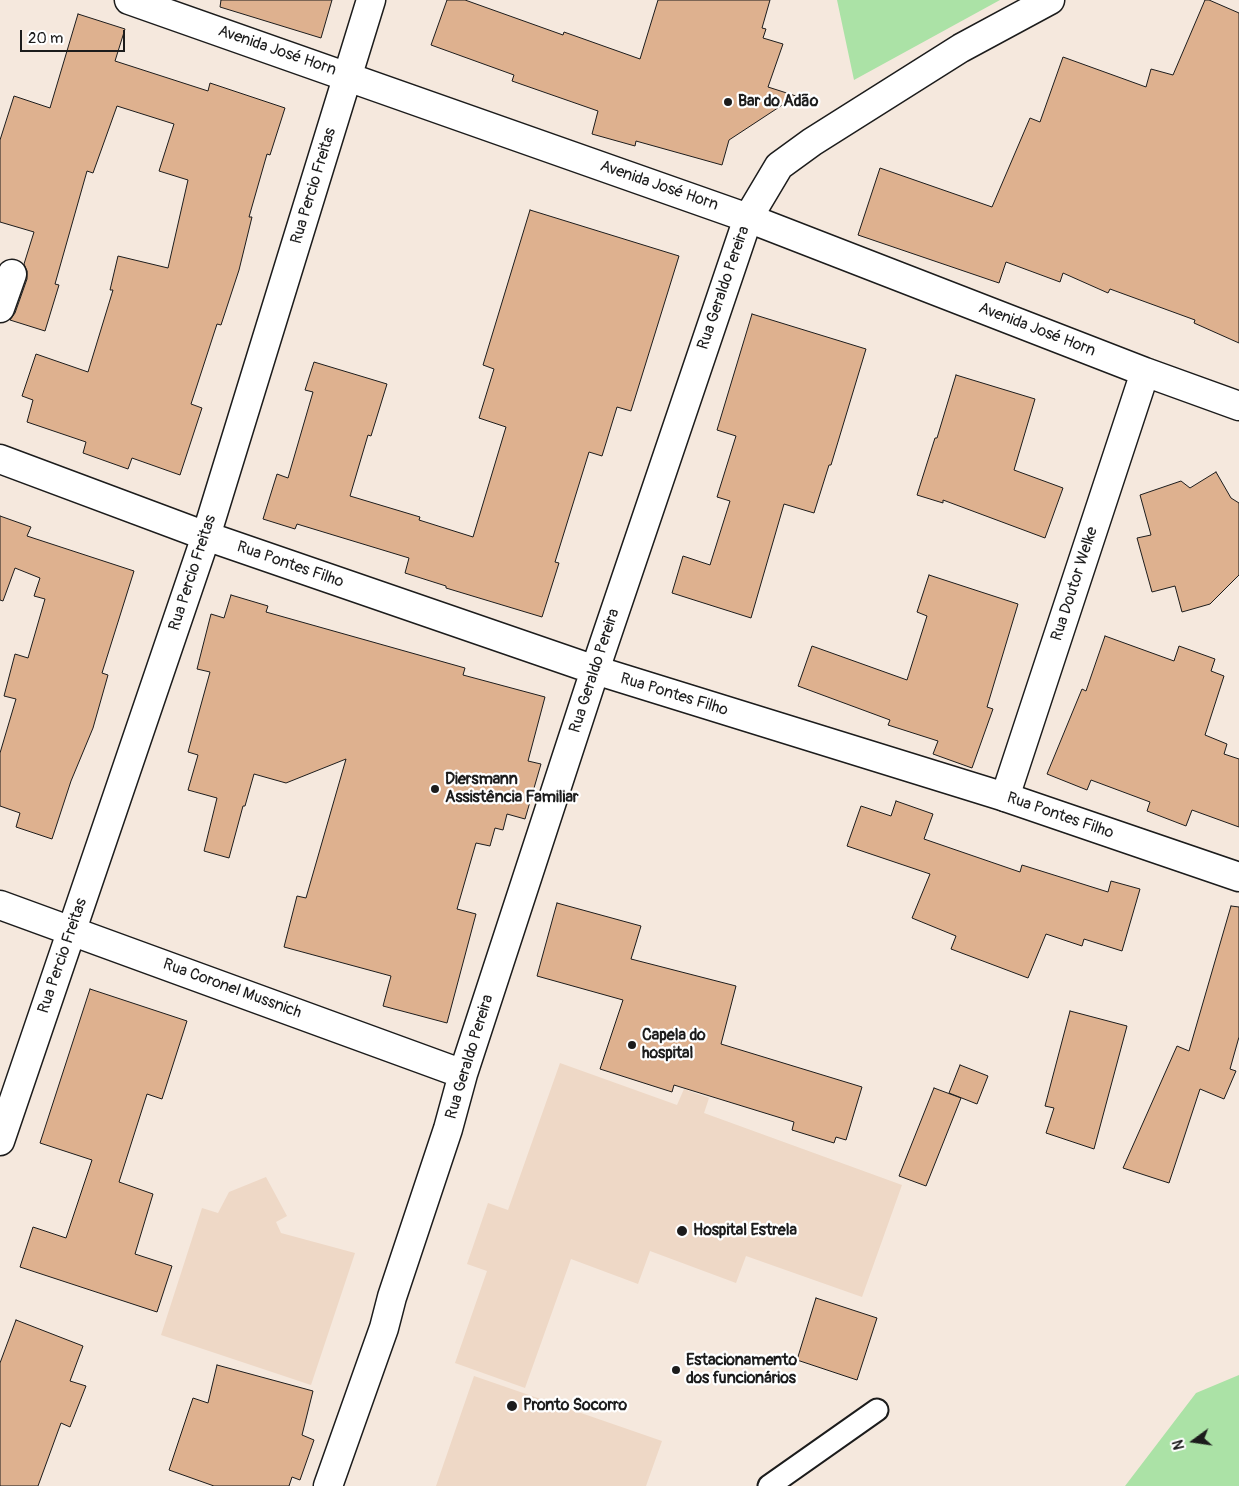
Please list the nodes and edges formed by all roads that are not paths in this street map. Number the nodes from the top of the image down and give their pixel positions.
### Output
1 (129, 0) edge
2 (371, 0) edge
3 (1050, 0) edge
4 (348, 76) junction
5 (748, 218) junction
6 (12, 274) dead end
7 (0, 308) edge
8 (1145, 372) junction
9 (1239, 406) edge
10 (0, 460) edge
11 (206, 536) junction
12 (595, 670) junction
13 (1005, 797) junction
14 (1239, 877) edge
15 (0, 905) edge
16 (72, 930) junction
17 (463, 1074) junction
18 (0, 1141) edge
19 (877, 1410) dead end
20 (329, 1486) edge
21 (769, 1486) edge

1 - 4 street, Avenida José Horn
2 - 4 street, Rua Percio Freitas
3 - 5 street, Rua Geraldo Pereira
4 - 5 street, Avenida José Horn
4 - 11 street, Rua Percio Freitas
5 - 8 street, Avenida José Horn
5 - 12 street, Rua Geraldo Pereira
6 - 7 street
8 - 9 street, Avenida José Horn
8 - 13 street, Rua Doutor Welke
10 - 11 street, Rua Pontes Filho
11 - 12 street, Rua Pontes Filho
11 - 16 street, Rua Percio Freitas
12 - 13 street, Rua Pontes Filho
12 - 17 street, Rua Geraldo Pereira
13 - 14 street, Rua Pontes Filho
15 - 16 street, Rua Coronel Mussnich
16 - 17 street, Rua Coronel Mussnich
16 - 18 street, Rua Percio Freitas
17 - 20 street, Rua Geraldo Pereira
19 - 21 lane

